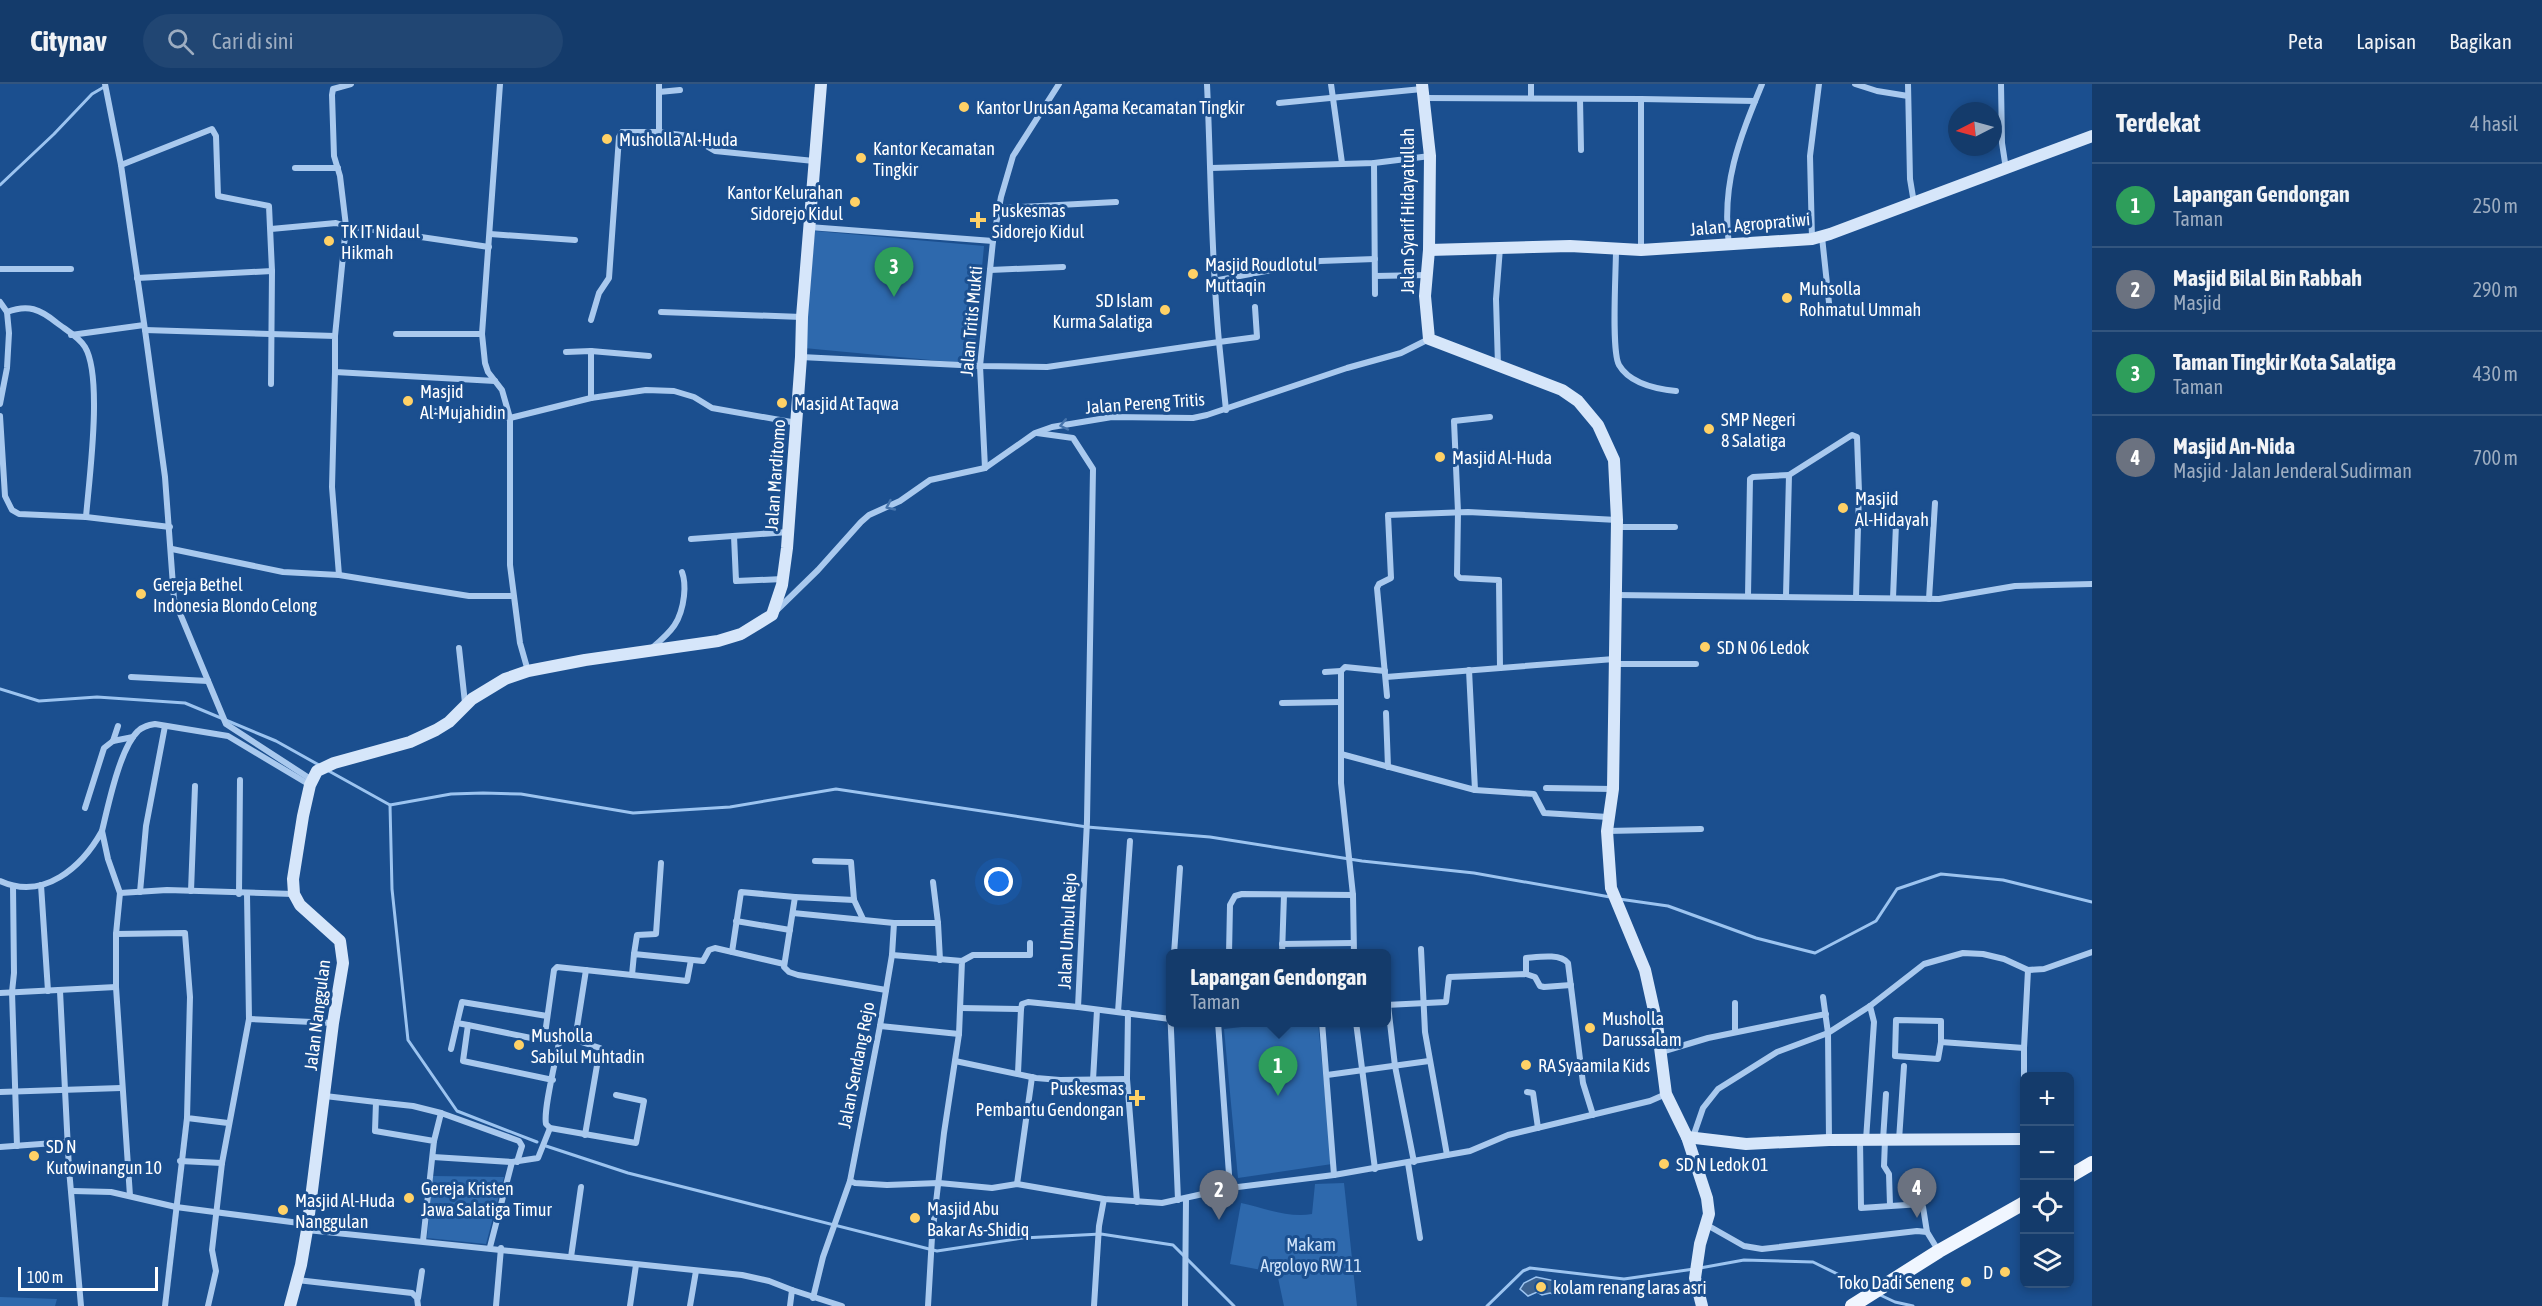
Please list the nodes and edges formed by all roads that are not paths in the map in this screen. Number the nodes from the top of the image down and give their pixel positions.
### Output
1 (105, 84) edge
2 (351, 84) edge
3 (500, 84) edge
4 (659, 84) edge
5 (821, 84) edge
6 (1059, 84) edge
7 (1207, 84) edge
8 (1330, 84) edge
9 (1531, 84) edge
10 (1762, 84) edge
11 (1819, 84) edge
12 (1855, 84) edge
13 (1908, 84) edge
14 (2001, 84) edge
15 (680, 90) dead end
16 (1422, 90) edge
17 (659, 92) junction
18 (1908, 96) junction
19 (1531, 98) junction
20 (1333, 99) junction
21 (1580, 99) junction
22 (1641, 99) junction
23 (1755, 101) junction
24 (1279, 103) dead end
25 (659, 132) junction
26 (2092, 136) edge
27 (1581, 150) dead end
28 (1430, 156) junction
29 (814, 161) junction
30 (1342, 163) junction
31 (1374, 163) junction
32 (121, 165) junction
33 (296, 168) dead end
34 (338, 168) junction
35 (1211, 168) junction
36 (2006, 169) junction
37 (1116, 202) dead end
38 (1914, 203) junction
39 (1000, 208) junction
40 (346, 226) junction
41 (809, 227) junction
42 (271, 229) junction
43 (490, 234) junction
44 (1817, 238) junction
45 (575, 240) dead end
46 (993, 242) junction
47 (1729, 245) junction
48 (489, 247) junction
49 (1500, 248) junction
50 (1429, 250) junction
51 (1616, 250) junction
52 (1641, 250) junction
53 (1375, 259) junction
54 (1064, 267) dead end
55 (0, 269) edge
56 (71, 269) dead end
57 (990, 270) junction
58 (272, 271) junction
59 (1427, 275) junction
60 (1375, 276) junction
61 (137, 278) junction
62 (1213, 281) junction
63 (1375, 294) dead end
64 (0, 302) edge
65 (1255, 307) dead end
66 (7, 312) junction
67 (661, 312) dead end
68 (1830, 312) dead end
69 (802, 317) junction
70 (4, 320) edge
71 (591, 320) dead end
72 (145, 327) junction
73 (71, 334) junction
74 (396, 334) dead end
75 (482, 334) junction
76 (272, 335) junction
77 (335, 336) junction
78 (1429, 339) junction
79 (1219, 342) junction
80 (591, 351) junction
81 (566, 352) dead end
82 (649, 356) dead end
83 (801, 357) junction
84 (980, 366) junction
85 (1498, 366) junction
86 (335, 372) junction
87 (495, 381) junction
88 (271, 384) dead end
89 (1676, 391) dead end
90 (591, 398) junction
91 (0, 404) edge
92 (1226, 410) junction
93 (434, 411) dead end
94 (0, 416) edge
95 (1490, 417) dead end
96 (510, 418) junction
97 (797, 423) junction
98 (1035, 433) junction
99 (1, 458) edge
100 (985, 468) junction
101 (1789, 476) junction
102 (2, 477) edge
103 (1935, 503) dead end
104 (1458, 513) junction
105 (86, 517) junction
106 (1617, 524) junction
107 (1896, 524) dead end
108 (170, 527) junction
109 (1675, 527) dead end
110 (789, 532) junction
111 (734, 536) junction
112 (692, 539) dead end
113 (172, 549) junction
114 (682, 572) dead end
115 (339, 575) junction
116 (783, 579) junction
117 (2092, 584) edge
118 (1616, 595) junction
119 (512, 596) junction
120 (1748, 596) junction
121 (1786, 596) junction
122 (1856, 598) junction
123 (1893, 598) junction
124 (1929, 599) junction
125 (772, 615) junction
126 (459, 648) dead end
127 (647, 652) junction
128 (1614, 661) junction
129 (1696, 664) dead end
130 (1500, 668) junction
131 (528, 670) junction
132 (1469, 670) junction
133 (1324, 672) dead end
134 (1341, 672) junction
135 (1386, 674) junction
136 (131, 677) dead end
137 (208, 681) junction
138 (1387, 696) dead end
139 (1340, 702) junction
140 (1281, 703) dead end
141 (465, 704) junction
142 (1386, 713) dead end
143 (118, 726) dead end
144 (165, 726) junction
145 (133, 737) junction
146 (113, 741) junction
147 (1341, 754) junction
148 (1388, 767) junction
149 (313, 779) junction
150 (240, 780) dead end
151 (195, 786) dead end
152 (1546, 788) dead end
153 (1613, 789) junction
154 (1475, 790) junction
155 (85, 808) dead end
156 (1608, 818) junction
157 (1701, 829) dead end
158 (102, 831) junction
159 (1607, 831) junction
160 (1130, 841) dead end
161 (815, 861) dead end
162 (661, 863) dead end
163 (1180, 868) dead end
164 (0, 881) edge
165 (933, 882) dead end
166 (41, 885) junction
167 (13, 886) junction
168 (191, 891) junction
169 (140, 892) junction
170 (120, 893) junction
171 (239, 894) junction
172 (247, 894) junction
173 (294, 894) junction
174 (1284, 895) junction
175 (1353, 895) junction
176 (795, 897) junction
177 (854, 900) junction
178 (793, 913) junction
179 (863, 919) junction
180 (736, 921) junction
181 (894, 923) junction
182 (938, 923) junction
183 (790, 930) junction
184 (116, 934) junction
185 (1030, 943) dead end
186 (1353, 943) junction
187 (1282, 944) junction
188 (1174, 949) edge
189 (1229, 949) edge
190 (1282, 949) edge
191 (1353, 949) edge
192 (1421, 949) dead end
193 (732, 952) junction
194 (2092, 952) edge
195 (634, 954) junction
196 (892, 955) junction
197 (691, 960) junction
198 (940, 960) junction
199 (962, 962) junction
200 (784, 964) junction
201 (586, 970) junction
202 (2028, 970) junction
203 (1526, 974) junction
204 (632, 975) junction
205 (1571, 985) junction
206 (116, 987) junction
207 (886, 990) junction
208 (48, 991) junction
209 (60, 991) junction
210 (12, 992) junction
211 (0, 993) edge
212 (1824, 997) dead end
213 (1424, 1002) junction
214 (1736, 1003) dead end
215 (1391, 1005) edge
216 (1870, 1006) junction
217 (1078, 1007) junction
218 (961, 1008) junction
219 (1021, 1009) junction
220 (1097, 1010) junction
221 (1118, 1012) junction
222 (1128, 1013) junction
223 (1826, 1014) junction
224 (547, 1016) junction
225 (249, 1019) junction
226 (1166, 1019) edge
227 (333, 1023) junction
228 (457, 1023) junction
229 (468, 1025) junction
230 (880, 1026) junction
231 (1169, 1027) edge
232 (1218, 1027) edge
233 (1322, 1027) edge
234 (1356, 1027) edge
235 (1390, 1027) edge
236 (1735, 1032) junction
237 (1828, 1033) junction
238 (545, 1034) junction
239 (959, 1034) junction
240 (560, 1037) junction
241 (575, 1040) junction
242 (1941, 1042) junction
243 (2024, 1048) junction
244 (451, 1049) dead end
245 (1661, 1052) junction
246 (955, 1061) junction
247 (1429, 1061) junction
248 (1395, 1066) junction
249 (1904, 1066) dead end
250 (1360, 1070) junction
251 (1018, 1073) junction
252 (1327, 1074) junction
253 (1032, 1077) junction
254 (1127, 1079) junction
255 (553, 1080) junction
256 (1094, 1080) junction
257 (121, 1088) junction
258 (66, 1089) junction
259 (0, 1092) edge
260 (16, 1092) junction
261 (1527, 1092) dead end
262 (1666, 1094) junction
263 (1886, 1094) dead end
264 (616, 1095) dead end
265 (324, 1096) junction
266 (376, 1102) junction
267 (441, 1113) junction
268 (1593, 1115) junction
269 (187, 1118) junction
270 (228, 1123) junction
271 (2024, 1126) edge
272 (550, 1128) junction
273 (1538, 1128) junction
274 (585, 1136) junction
275 (1690, 1137) junction
276 (2020, 1138) edge
277 (1829, 1140) junction
278 (1863, 1140) junction
279 (1884, 1140) junction
280 (1899, 1140) junction
281 (434, 1141) junction
282 (68, 1142) junction
283 (18, 1146) junction
284 (0, 1147) edge
285 (1447, 1155) junction
286 (433, 1157) junction
287 (180, 1161) junction
288 (222, 1162) junction
289 (514, 1162) junction
290 (1411, 1162) junction
291 (2092, 1163) edge
292 (1375, 1169) junction
293 (2074, 1174) edge
294 (1334, 1175) junction
295 (850, 1181) junction
296 (939, 1184) junction
297 (1017, 1184) junction
298 (581, 1187) dead end
299 (1230, 1188) junction
300 (73, 1191) junction
301 (130, 1196) junction
302 (1104, 1199) junction
303 (1186, 1199) junction
304 (1178, 1200) junction
305 (1137, 1202) junction
306 (1890, 1205) junction
307 (2020, 1206) edge
308 (176, 1207) junction
309 (215, 1213) junction
310 (1707, 1225) junction
311 (307, 1227) junction
312 (1927, 1232) junction
313 (1420, 1238) dead end
314 (423, 1241) junction
315 (490, 1247) junction
316 (501, 1248) junction
317 (1939, 1251) junction
318 (572, 1257) junction
319 (636, 1265) junction
320 (422, 1271) dead end
321 (696, 1271) junction
322 (297, 1280) junction
323 (792, 1290) junction
324 (417, 1298) junction
325 (813, 1298) junction
326 (81, 1306) edge
327 (165, 1306) edge
328 (208, 1306) edge
329 (290, 1306) edge
330 (418, 1306) edge
331 (496, 1306) edge
332 (630, 1306) edge
333 (690, 1306) edge
334 (790, 1306) edge
335 (842, 1306) edge
336 (928, 1306) edge
337 (1094, 1306) edge
338 (1185, 1306) edge
339 (1702, 1306) edge
340 (1852, 1306) edge

1 - 32 street
2 - 34 street
3 - 43 street
4 - 17 street
5 - 29 street, Jalan Marditomo
6 - 39 street, Jalan Tritis Mukti
7 - 35 street
8 - 20 street
9 - 19 street
10 - 23 street
11 - 44 street
12 - 18 street
13 - 18 street
14 - 36 street
15 - 17 street
16 - 19 street
16 - 20 street
16 - 28 street, Jalan Syarif Hidayatullah
17 - 25 street
18 - 38 street
19 - 21 street
20 - 24 street
20 - 30 street
21 - 22 street
21 - 27 street
22 - 23 street
22 - 52 street
23 - 47 street
25 - 29 street
25 - 71 street
26 - 36 street, Jalan . Agropratiwi
28 - 31 street
28 - 50 street, Jalan Syarif Hidayatullah
29 - 41 street, Jalan Marditomo
30 - 31 street
30 - 35 street
31 - 53 street
32 - 42 street
32 - 61 street
33 - 34 street
34 - 40 street
35 - 62 street
36 - 38 street, Jalan . Agropratiwi
37 - 39 street
38 - 44 street, Jalan . Agropratiwi
39 - 46 street, Jalan Tritis Mukti
40 - 42 street
40 - 48 street
40 - 77 street
41 - 46 street
41 - 69 street, Jalan Marditomo
42 - 58 street
43 - 45 street
43 - 48 street
44 - 47 street, Jalan . Agropratiwi
44 - 68 street
46 - 57 street, Jalan Tritis Mukti
47 - 52 street, Jalan . Agropratiwi
48 - 75 street
49 - 50 street, Jalan . Agropratiwi
49 - 51 street, Jalan . Agropratiwi
49 - 85 street
50 - 59 street, Jalan Syarif Hidayatullah
51 - 52 street, Jalan . Agropratiwi
51 - 89 street
53 - 60 street
53 - 62 street
54 - 57 street
55 - 56 street
57 - 84 street, Jalan Tritis Mukti
58 - 61 street
58 - 76 street
59 - 60 street
59 - 78 street, Jalan Syarif Hidayatullah
60 - 63 street
61 - 72 street
62 - 79 street
64 - 66 street
65 - 79 street
66 - 70 street
66 - 73 street
67 - 69 street
69 - 83 street, Jalan Marditomo
70 - 91 street
72 - 73 street
72 - 76 street
72 - 108 street
73 - 105 street
74 - 75 street
75 - 87 street
76 - 77 street
76 - 88 street
77 - 86 street
78 - 85 street
78 - 92 street, Jalan Pereng Tritis
79 - 84 street
79 - 92 street
80 - 81 street
80 - 82 street
80 - 90 street
83 - 84 street
83 - 97 street, Jalan Marditomo
84 - 100 street, Jalan Tritis Mukti
85 - 106 street
86 - 87 street
86 - 115 street
87 - 96 street
90 - 96 street
90 - 97 street
92 -> 98 street, Jalan Pereng Tritis
93 - 96 street
94 - 99 street
95 - 104 street
96 - 119 street
97 - 110 street, Jalan Marditomo
98 - 100 street, Jalan Pereng Tritis
98 - 217 street, Jalan Umbul Rejo
99 - 102 street
100 -> 125 street, Jalan Pereng Tritis
101 - 120 street
101 - 121 street
101 - 122 street
102 - 105 street
103 - 124 street
104 - 106 street
104 - 130 street
104 - 135 street
105 - 108 street
106 - 109 street
106 - 118 street
107 - 123 street
108 - 113 street
110 - 111 street
110 - 116 street, Jalan Marditomo
111 - 112 street
111 - 116 street
113 - 115 street
113 - 137 street
114 - 127 street
115 - 119 street
116 - 125 street, Jalan Marditomo
117 - 124 street
118 - 120 street
118 - 128 street
119 - 131 street
120 - 121 street
121 - 122 street
122 - 123 street
123 - 124 street
125 - 127 street
126 - 141 street
127 - 131 street
128 - 129 street
128 - 130 street
128 - 153 street
130 - 132 street
131 - 141 street
132 - 135 street
132 - 154 street
133 - 134 street
134 - 135 street
134 - 139 street
135 - 138 street
136 - 137 street
137 - 149 street
139 - 140 street
139 - 147 street
141 - 149 street
142 - 148 street
143 - 146 street
144 - 145 street
144 - 149 street
144 - 169 street
145 - 146 street
145 - 158 street
146 - 155 street
147 - 148 street
147 - 175 street
148 - 154 street
149 - 173 street
150 - 171 street
151 - 168 street
152 - 153 street
153 - 156 street
154 - 156 street
156 - 159 street
157 - 159 street
158 - 166 street
158 - 170 street
159 - 245 street
160 - 221 street
161 - 177 street
162 - 195 street
163 - 188 street
164 - 167 street
165 - 182 street
166 - 167 street
166 - 208 street
167 - 210 street
168 - 169 street
168 - 171 street
169 - 170 street
170 - 184 street
171 - 172 street
172 - 173 street
172 - 225 street
173 - 227 street, Jalan Nanggulan
174 - 175 street
174 - 187 street
174 - 189 street
175 - 186 street
176 - 177 street
176 - 178 street
176 - 180 street
177 - 179 street
178 - 179 street
178 - 183 street
179 - 181 street
180 - 183 street
180 - 193 street
181 - 182 street
181 - 196 street, Jalan Sendang Rejo
182 - 198 street
183 - 200 street
184 - 206 street
184 - 269 street
185 - 199 street
186 - 187 street
186 - 191 street
187 - 190 street
192 - 213 street
193 - 197 street
193 - 200 street
194 - 202 street
195 - 197 street
195 - 204 street
196 - 198 street
196 - 207 street, Jalan Sendang Rejo
197 - 204 street
198 - 199 street
199 - 218 street
200 - 207 street
201 - 204 street
201 - 224 street
201 - 241 street
202 - 216 street
202 - 243 street
203 - 205 street
203 - 205 street
203 - 213 street
205 - 268 street
206 - 209 street
206 - 257 street
207 - 230 street, Jalan Sendang Rejo
208 - 209 street
208 - 210 street
209 - 258 street
210 - 211 street
210 - 260 street
212 - 223 street
213 - 215 street
213 - 247 street
214 - 236 street
216 - 237 street
216 - 278 street
217 - 219 street
217 - 220 street, Jalan Umbul Rejo
218 - 219 street
218 - 239 street
219 - 251 street
220 - 221 street, Jalan Umbul Rejo
220 - 256 street
221 - 222 street, Jalan Umbul Rejo
222 - 226 street, Jalan Umbul Rejo
222 - 254 street
223 - 236 street
223 - 237 street
224 - 228 street
224 - 238 street
225 - 227 street
225 - 270 street
227 - 265 street, Jalan Nanggulan
228 - 229 street
228 - 244 street
229 - 238 street
229 - 255 street
230 - 239 street
230 - 295 street, Jalan Sendang Rejo
231 - 304 street
232 - 299 street
233 - 252 street
234 - 250 street
235 - 248 street
236 - 245 street
237 - 275 street
237 - 277 street
238 - 240 street
239 - 246 street
240 - 241 street
240 - 255 street
241 - 274 street
242 - 242 street
242 - 243 street
243 - 271 street
245 - 262 street
246 - 251 street
246 - 296 street
247 - 248 street
247 - 285 street
248 - 250 street
248 - 290 street
249 - 280 street
250 - 252 street
250 - 292 street
251 - 253 street
252 - 294 street
253 - 256 street
253 - 297 street
254 - 256 street
254 - 305 street
255 - 272 street
257 - 258 street
257 - 301 street
258 - 260 street
258 - 282 street
259 - 260 street
260 - 283 street
261 - 273 street
262 - 268 street
262 - 275 street
263 - 279 street
264 - 274 street
265 - 266 street
265 - 311 street, Jalan Nanggulan
266 - 267 street
266 - 281 street
267 - 281 street
267 - 289 street
268 - 273 street
269 - 270 street
269 - 287 street
270 - 288 street
272 - 274 street
272 - 289 street
273 - 285 street
275 - 277 street
275 - 310 street
276 - 280 street
277 - 278 street
278 - 279 street
278 - 306 street
279 - 280 street
279 - 306 street
281 - 286 street
282 - 283 street
282 - 300 street
283 - 284 street
285 - 290 street
286 - 289 street
286 - 314 street
287 - 288 street
287 - 308 street
288 - 309 street
289 - 315 street
290 - 292 street
290 - 313 street
291 - 293 main road
292 - 294 street
294 - 299 street
295 - 296 street
295 - 325 street, Jalan Sendang Rejo
296 - 297 street
296 - 336 street
297 - 302 street
298 - 318 street
299 - 303 street
300 - 301 street
300 - 326 street
301 - 308 street
302 - 305 street
302 - 337 street
303 - 304 street
303 - 338 street
304 - 305 street
306 - 312 street
307 - 317 main road
308 - 309 street
308 - 327 street
309 - 311 street
309 - 328 street
310 - 312 street
310 - 339 street
311 - 314 street
311 - 322 street, Jalan Nanggulan
312 - 317 street
314 - 315 street
315 - 316 street
316 - 318 street
316 - 331 street
317 - 340 main road
318 - 319 street
319 - 321 street
319 - 332 street
320 - 324 street
321 - 323 street
321 - 333 street
322 - 324 street
322 - 329 street, Jalan Nanggulan
323 - 325 street
323 - 334 street
324 - 330 street
325 - 335 street

